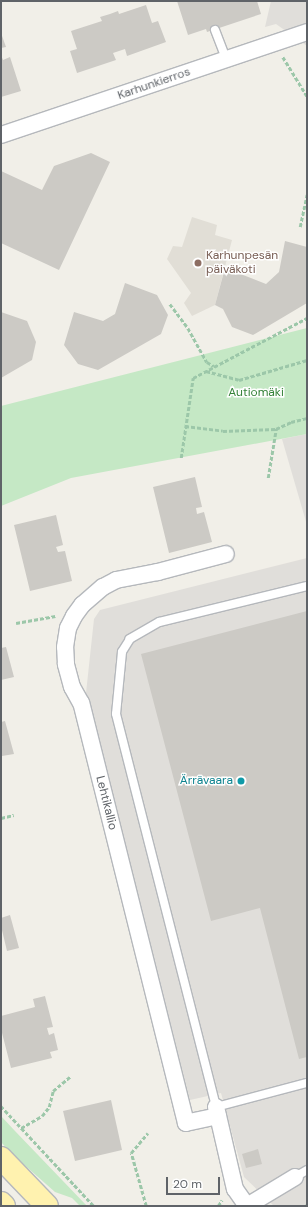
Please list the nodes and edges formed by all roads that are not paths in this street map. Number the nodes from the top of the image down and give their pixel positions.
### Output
1 (215, 30) dead end
2 (307, 32) edge
3 (226, 60) junction
4 (1, 135) edge
5 (226, 554) dead end
6 (307, 586) edge
7 (307, 1082) edge
8 (217, 1111) junction
9 (1, 1158) edge
10 (301, 1173) edge
11 (1, 1203) edge
12 (4, 1206) edge
13 (47, 1206) edge
14 (247, 1206) edge

1 - 3 lane
2 - 3 street, Karhunkierros
3 - 4 street, Karhunkierros
5 - 8 street, Lehtikallio
6 - 8 lane
7 - 8 lane
8 - 14 street
9 - 13 main road
10 - 14 street
11 - 12 main road

